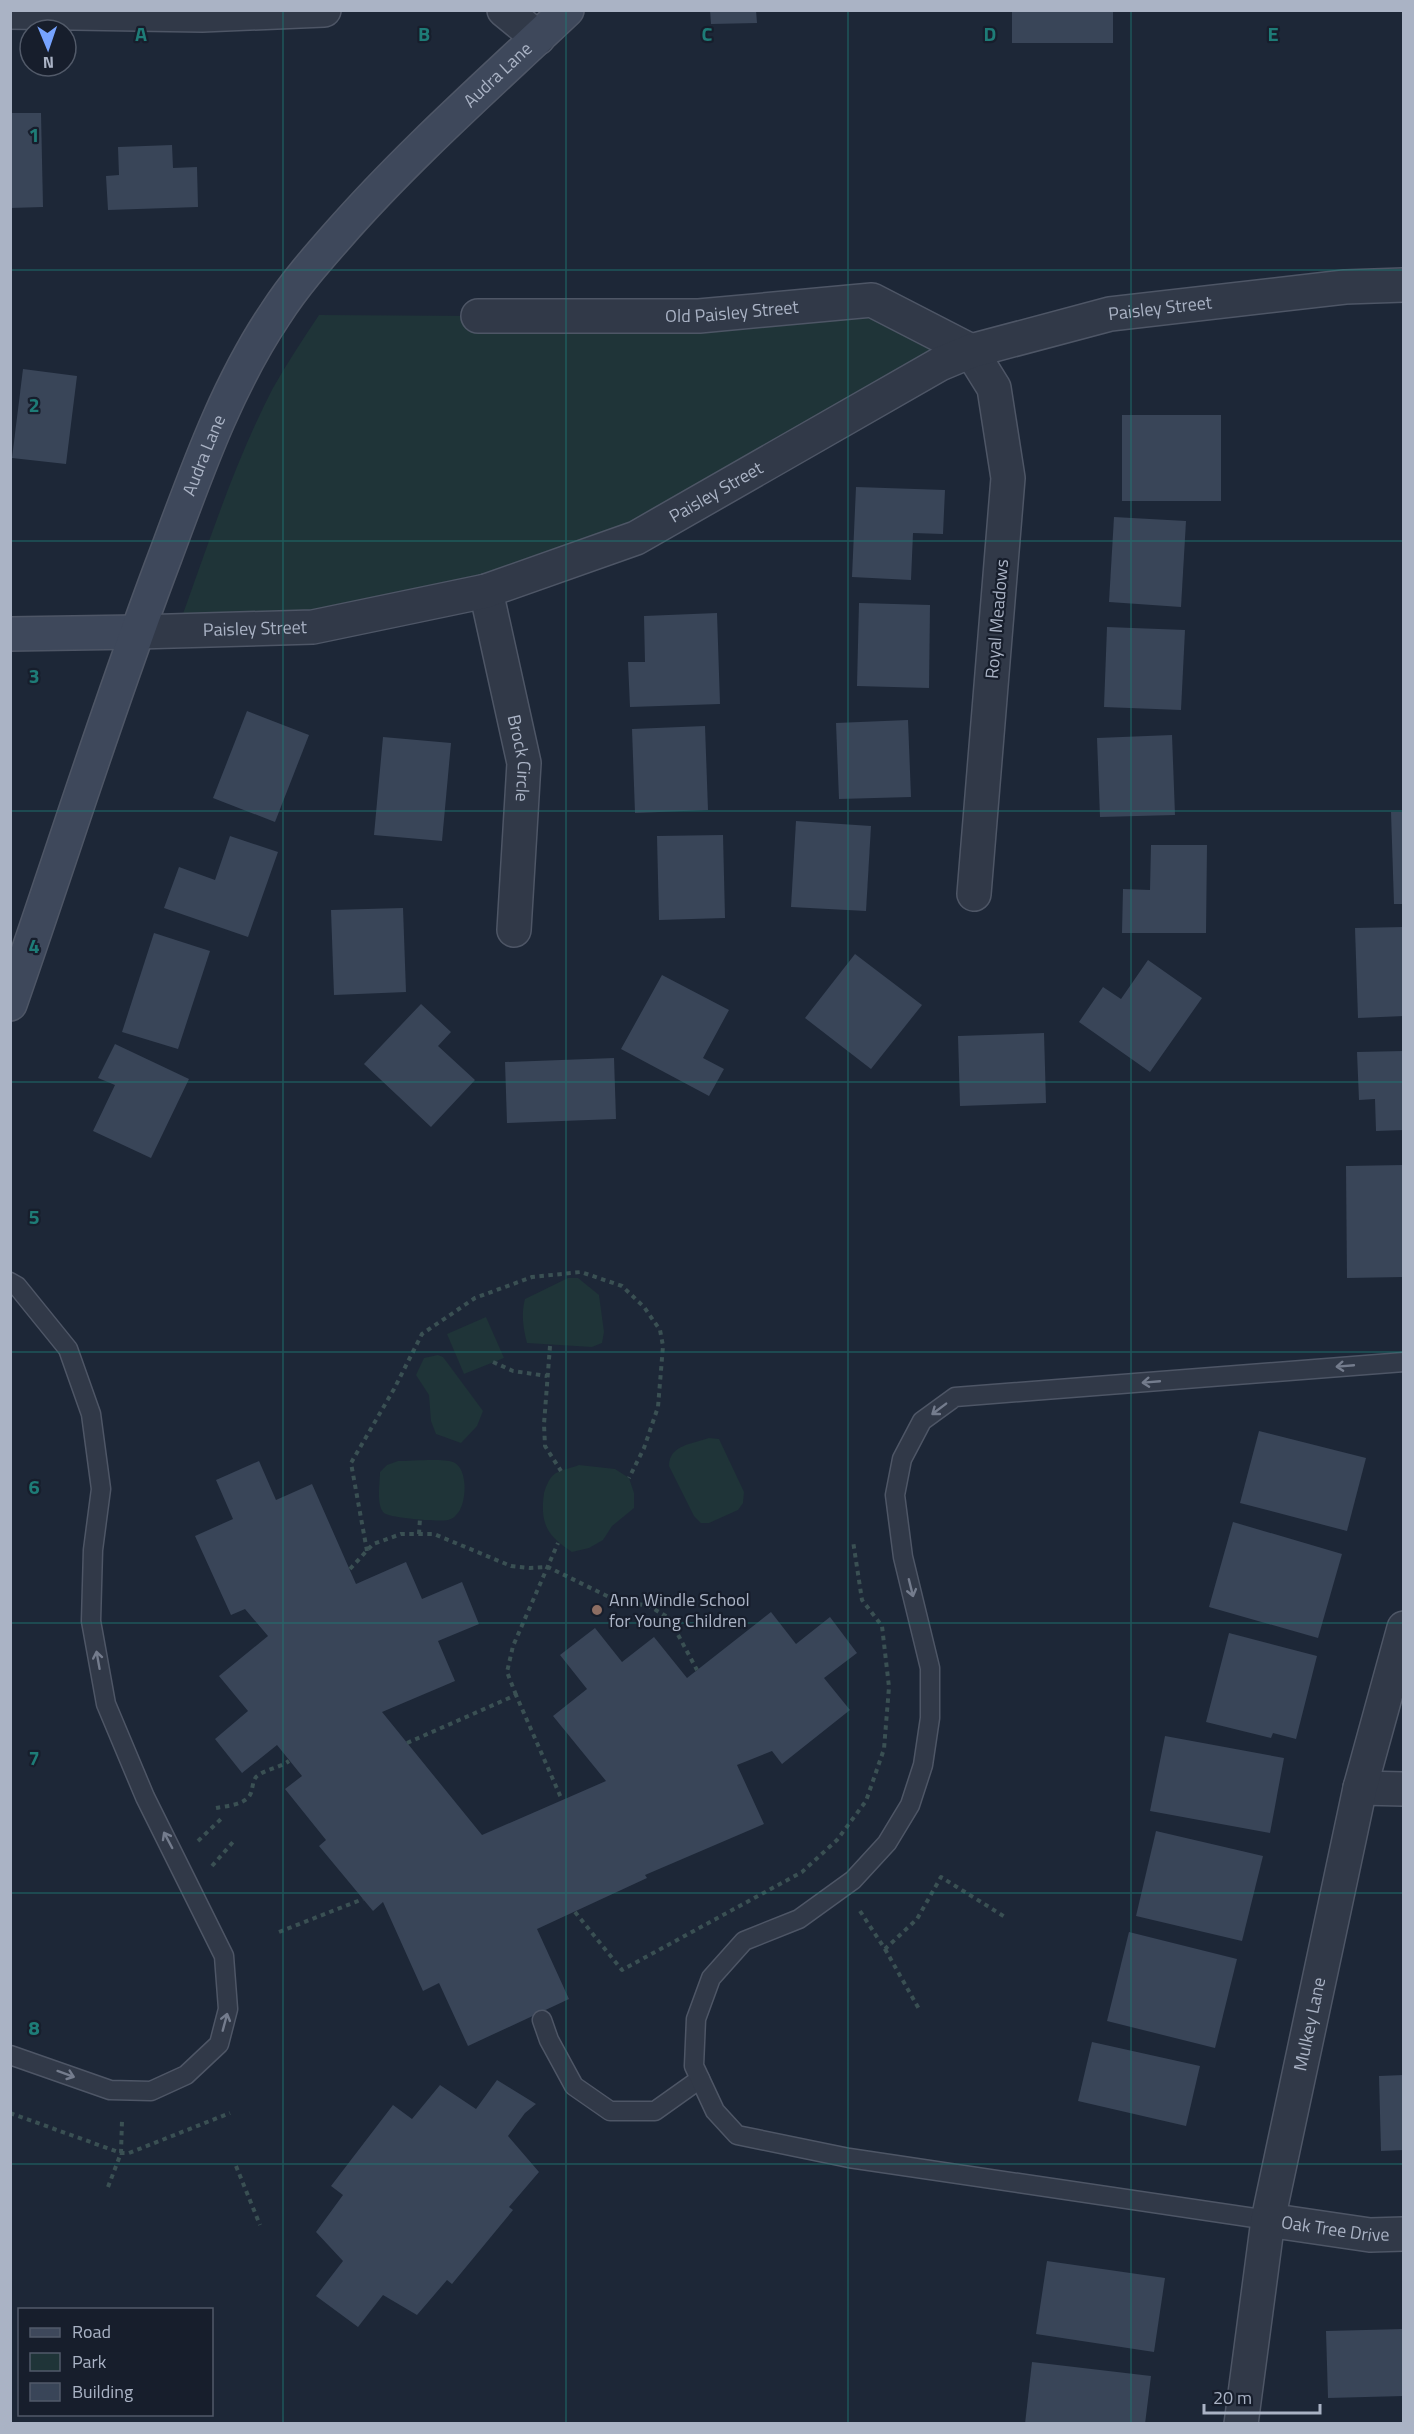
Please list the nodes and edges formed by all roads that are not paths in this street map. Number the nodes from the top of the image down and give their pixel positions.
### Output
1 (324, 10) edge
2 (504, 10) edge
3 (567, 10) edge
4 (10, 12) edge
5 (538, 38) junction
6 (1404, 285) edge
7 (478, 316) dead end
8 (971, 351) junction
9 (486, 591) junction
10 (137, 632) junction
11 (10, 634) edge
12 (974, 894) dead end
13 (514, 930) dead end
14 (10, 1004) edge
15 (10, 1282) edge
16 (1404, 1362) edge
17 (1404, 1628) edge
18 (1360, 1788) junction
19 (1404, 1789) edge
20 (542, 2020) dead end
21 (10, 2055) edge
22 (700, 2079) junction
23 (1268, 2220) junction
24 (1404, 2234) edge
25 (1241, 2424) edge

1 - 4 street
2 - 5 street
3 - 5 street, Audra Lane
5 - 10 street, Audra Lane
6 - 8 street, Paisley Street
7 - 8 street, Old Paisley Street
8 - 9 street, Paisley Street
8 - 12 street, Royal Meadows
9 - 10 street, Paisley Street
9 - 13 street, Brock Circle
10 - 11 street, Paisley Street
10 - 14 street, Audra Lane
21 -> 15 lane
16 -> 22 lane
17 - 18 street, Mulkey Lane
18 - 19 street
18 - 23 street, Mulkey Lane
20 - 22 lane
22 - 23 lane
23 - 24 street, Oak Tree Drive
23 - 25 street, Mulkey Lane

